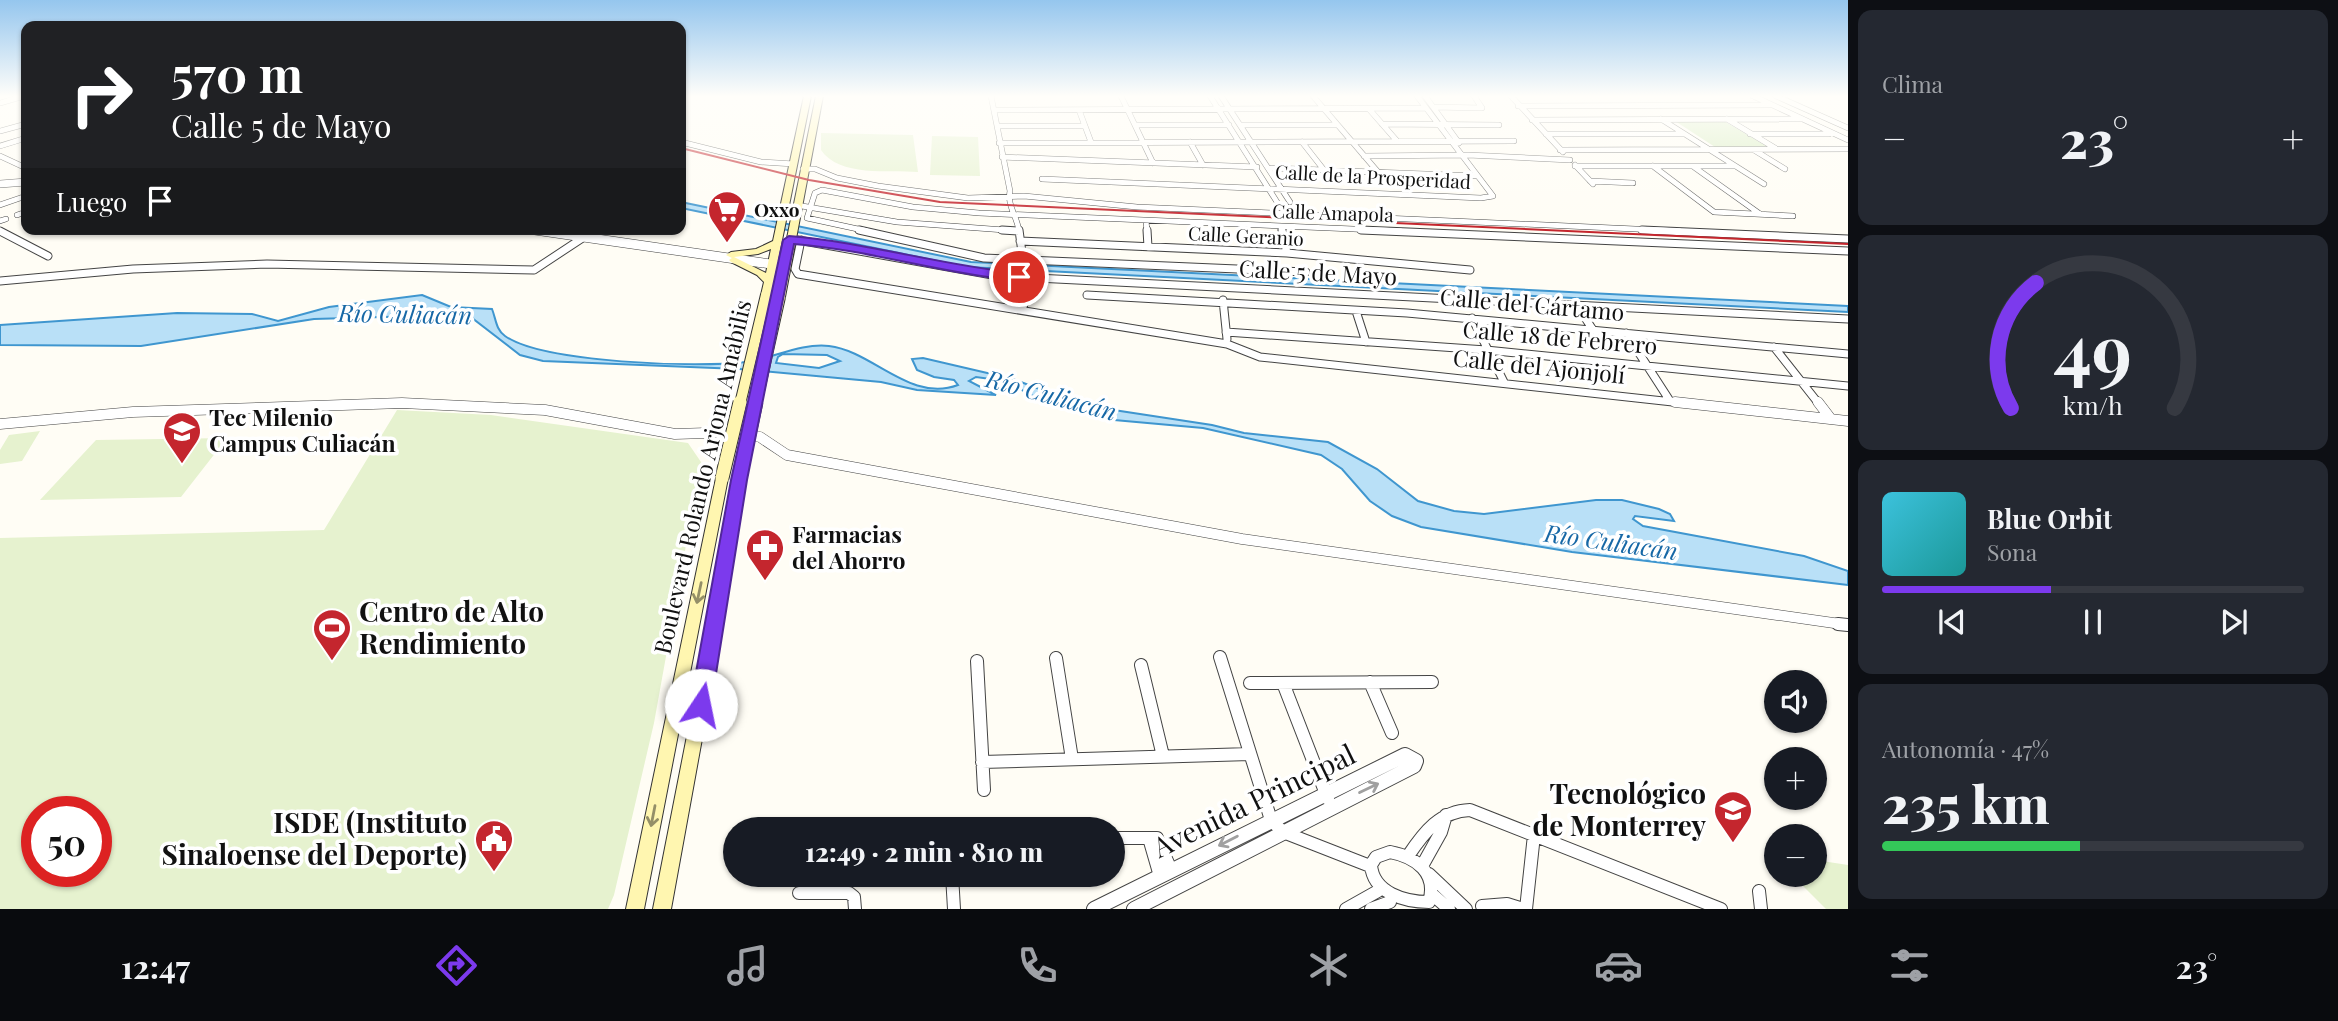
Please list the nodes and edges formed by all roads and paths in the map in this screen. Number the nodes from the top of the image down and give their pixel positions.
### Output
1 (799, 138) edge
2 (810, 138) edge
3 (998, 138) edge
4 (1090, 138) edge
5 (1141, 138) edge
6 (1238, 138) edge
7 (1250, 138) edge
8 (1350, 138) edge
9 (1395, 138) edge
10 (1512, 138) edge
11 (1550, 138) edge
12 (1695, 138) edge
13 (1758, 138) edge
14 (21, 140) edge
15 (1454, 140) junction
16 (1352, 141) junction
17 (1397, 141) junction
18 (1091, 142) junction
19 (1143, 142) junction
20 (1190, 142) junction
21 (1240, 142) junction
22 (1252, 142) junction
23 (1302, 142) junction
24 (686, 143) edge
25 (999, 143) junction
26 (0, 146) edge
27 (1752, 149) junction
28 (1776, 149) junction
29 (1848, 149) edge
30 (1560, 150) junction
31 (1712, 150) junction
32 (1465, 155) junction
33 (0, 156) edge
34 (1364, 156) junction
35 (1002, 157) junction
36 (1570, 160) junction
37 (1153, 163) junction
38 (793, 164) junction
39 (1203, 165) junction
40 (21, 166) edge
41 (1575, 166) junction
42 (1612, 166) junction
43 (1653, 166) junction
44 (1693, 166) junction
45 (1737, 166) junction
46 (1257, 167) junction
47 (1271, 168) junction
48 (803, 169) junction
49 (1785, 169) dead end
50 (1324, 170) junction
51 (1378, 172) junction
52 (1477, 176) junction
53 (1042, 179) dead end
54 (21, 183) edge
55 (1764, 184) dead end
56 (2, 186) edge
57 (1270, 188) junction
58 (1283, 189) junction
59 (1008, 197) junction
60 (21, 198) edge
61 (1277, 202) dead end
62 (1290, 202) dead end
63 (0, 205) edge
64 (796, 205) junction
65 (811, 207) junction
66 (21, 214) edge
67 (17, 215) dead end
68 (1016, 215) junction
69 (1762, 215) junction
70 (1793, 216) dead end
71 (782, 217) joint
72 (793, 218) joint
73 (1146, 221) junction
74 (1281, 226) junction
75 (0, 231) edge
76 (1019, 231) junction
77 (570, 235) edge
78 (595, 235) edge
79 (584, 237) junction
80 (790, 237) junction
81 (1848, 239) edge
82 (801, 240) junction
83 (1020, 241) junction
84 (776, 243) junction
85 (1148, 247) junction
86 (1848, 251) edge
87 (1287, 253) junction
88 (48, 256) dead end
89 (727, 257) junction
90 (1023, 260) junction
91 (771, 263) junction
92 (784, 264) junction
93 (1470, 270) dead end
94 (1306, 272) dead end
95 (1033, 278) junction
96 (0, 281) edge
97 (769, 282) junction
98 (1222, 289) junction
99 (766, 295) joint
100 (1087, 295) dead end
101 (1223, 304) junction
102 (1578, 307) junction
103 (1022, 310) junction
104 (1356, 311) junction
105 (1472, 318) junction
106 (1848, 319) edge
107 (1594, 330) junction
108 (1226, 332) junction
109 (1626, 333) junction
110 (1366, 342) junction
111 (1227, 344) junction
112 (1774, 347) junction
113 (1486, 350) junction
114 (1848, 354) edge
115 (1647, 366) junction
116 (1801, 381) junction
117 (1504, 382) junction
118 (1848, 386) edge
119 (1671, 401) junction
120 (1831, 419) junction
121 (1848, 421) edge
122 (0, 424) edge
123 (1848, 625) edge
124 (1220, 657) dead end
125 (1056, 658) dead end
126 (977, 661) dead end
127 (1141, 665) dead end
128 (1370, 682) junction
129 (1432, 682) dead end
130 (1250, 683) dead end
131 (1283, 683) junction
132 (1392, 733) dead end
133 (1250, 754) junction
134 (1163, 756) junction
135 (1072, 759) junction
136 (982, 762) junction
137 (984, 790) dead end
138 (1329, 800) junction
139 (1446, 815) junction
140 (1271, 820) junction
141 (1283, 832) junction
142 (1534, 835) junction
143 (1125, 839) edge
144 (1408, 856) junction
145 (1370, 866) junction
146 (1425, 870) junction
147 (1166, 873) junction
148 (641, 879) junction
149 (953, 887) edge
150 (1378, 891) junction
151 (1759, 891) dead end
152 (799, 893) dead end
153 (1433, 895) junction
154 (1390, 902) junction
155 (1482, 906) dead end
156 (1350, 908) edge
157 (625, 909) edge
158 (635, 909) edge
159 (662, 909) edge
160 (855, 909) edge
161 (954, 909) edge
162 (1094, 909) edge
163 (1134, 909) edge
164 (1371, 909) edge
165 (1449, 909) edge
166 (1466, 909) edge
167 (1525, 909) edge
168 (1721, 909) edge
169 (1761, 909) edge

1 - 38 main road, Boulevard Rolando Arjona Amábilis
2 - 48 main road, Boulevard Rolando Arjona Amábilis
3 - 25 street
4 - 18 street
5 - 19 street
6 - 21 street
7 - 22 street
8 - 16 street
9 - 17 street
10 - 15 street
11 - 30 street
12 - 31 street
13 - 28 street
14 - 26 street
15 - 17 street
15 - 32 street
16 - 17 street
16 - 23 street
16 - 34 street
18 - 19 street
18 - 25 street
19 - 20 street
19 - 37 street
20 - 21 street
20 - 39 street
21 - 22 street
21 - 46 street
22 - 23 street
22 - 47 street
23 - 50 street
24 - 38 street
25 - 35 street
27 - 28 street
27 - 31 street
27 - 49 street
28 - 29 street
30 - 31 street
30 - 36 street
31 - 45 street
32 - 34 street
32 - 36 street
32 - 52 street
33 - 40 street
34 - 51 street
35 - 37 street
35 - 59 street
36 - 41 street
37 - 39 street
38 - 71 main road, Boulevard Rolando Arjona Amábilis
39 - 46 street
41 - 42 street
41 - 42 street
42 - 43 street
43 - 44 street
43 - 69 street
44 - 45 street
44 - 69 street
45 - 55 street
46 - 57 street
47 - 50 street
47 - 58 street
48 - 59 street
48 - 64 main road, Boulevard Rolando Arjona Amábilis
50 - 51 street
51 - 52 street
52 - 58 street, Calle de la Prosperidad
53 - 57 street, Calle de la Prosperidad
54 - 56 street
57 - 58 street, Calle de la Prosperidad
57 - 61 street
58 - 62 street
59 - 68 street
59 - 81 street
60 - 63 street
64 - 65 street
64 - 72 main road, Boulevard Rolando Arjona Amábilis
65 - 68 street, Calle Amapola
65 - 76 street
65 - 90 street
66 - 67 street
68 - 73 street, Calle Amapola
68 - 76 street
69 - 70 street
71 - 84 main road, Boulevard Rolando Arjona Amábilis
72 - 80 main road, Boulevard Rolando Arjona Amábilis
73 - 74 street, Calle Amapola
73 - 85 street
74 - 86 street, Calle Amapola
74 - 87 street
75 - 88 street
76 - 83 street
77 - 79 street
78 - 89 street
79 - 89 street
79 - 96 street
80 - 82 street, Calle 5 de Mayo
80 - 92 main road, Boulevard Rolando Arjona Amábilis
82 - 95 street, Calle 5 de Mayo
82 - 103 street, Calle del Ajonjolí
83 - 85 street, Calle Geranio
83 - 90 street
84 - 89 main road
84 - 91 main road, Boulevard Rolando Arjona Amábilis
85 - 87 street, Calle Geranio
87 - 93 street, Calle Geranio
89 - 91 street
89 - 97 main road
90 - 94 street
91 - 92 street
91 - 97 main road, Boulevard Rolando Arjona Amábilis
92 - 159 main road, Boulevard Rolando Arjona Amábilis, bridge
95 - 98 street, Calle 5 de Mayo
95 - 103 street
97 - 99 main road, Boulevard Rolando Arjona Amábilis
98 - 101 street
98 - 102 street, Calle 5 de Mayo
99 -> 148 main road, Boulevard Rolando Arjona Amábilis, bridge
100 - 101 street, Calle del Cártamo
101 - 104 street, Calle del Cártamo
101 - 108 street
102 - 106 street, Calle 5 de Mayo
102 - 107 street
103 - 111 street, Calle del Ajonjolí
104 - 105 street, Calle del Cártamo
104 - 110 street
105 - 107 street, Calle del Cártamo
105 - 113 street
107 - 109 street, Calle del Cártamo
108 - 110 street, Calle 18 de Febrero
108 - 111 street
109 - 112 street, Calle del Cártamo
109 - 115 street
110 - 113 street, Calle 18 de Febrero
111 - 117 street, Calle del Ajonjolí
112 - 114 street, Calle del Cártamo
112 - 116 street
113 - 115 street, Calle 18 de Febrero
113 - 117 street
115 - 116 street, Calle 18 de Febrero
115 - 119 street
116 - 118 street, Calle 18 de Febrero
116 - 120 street
117 - 119 street, Calle del Ajonjolí
119 - 120 street, Calle del Ajonjolí
120 - 121 street, Calle del Ajonjolí
122 - 123 street
124 - 133 street
125 - 135 street
126 - 136 street
127 - 134 street
128 - 129 street
128 - 131 street
128 - 132 street
130 - 131 street
131 - 138 street
133 - 134 street
133 - 140 street
134 - 135 street
135 - 136 street
136 - 137 street
138 -> 138 street, Avenida Principal
138 - 140 street, Avenida Principal
138 - 141 street, Avenida Principal
139 - 142 street
139 - 144 street
139 - 146 street
140 - 141 street
140 -> 147 street, Avenida Principal
141 - 145 street
141 - 163 street, Avenida Principal
142 - 167 street
142 - 168 street
143 - 147 street
144 - 145 street
144 - 146 street
145 - 150 street
146 - 153 street
146 - 166 street
147 - 162 street, Avenida Principal
148 - 157 main road
148 - 158 main road, Boulevard Rolando Arjona Amábilis
149 - 161 street
150 - 154 street
150 - 156 street
151 - 169 street
152 - 160 street
153 - 154 street
153 - 165 street
154 - 164 street
155 - 167 street

